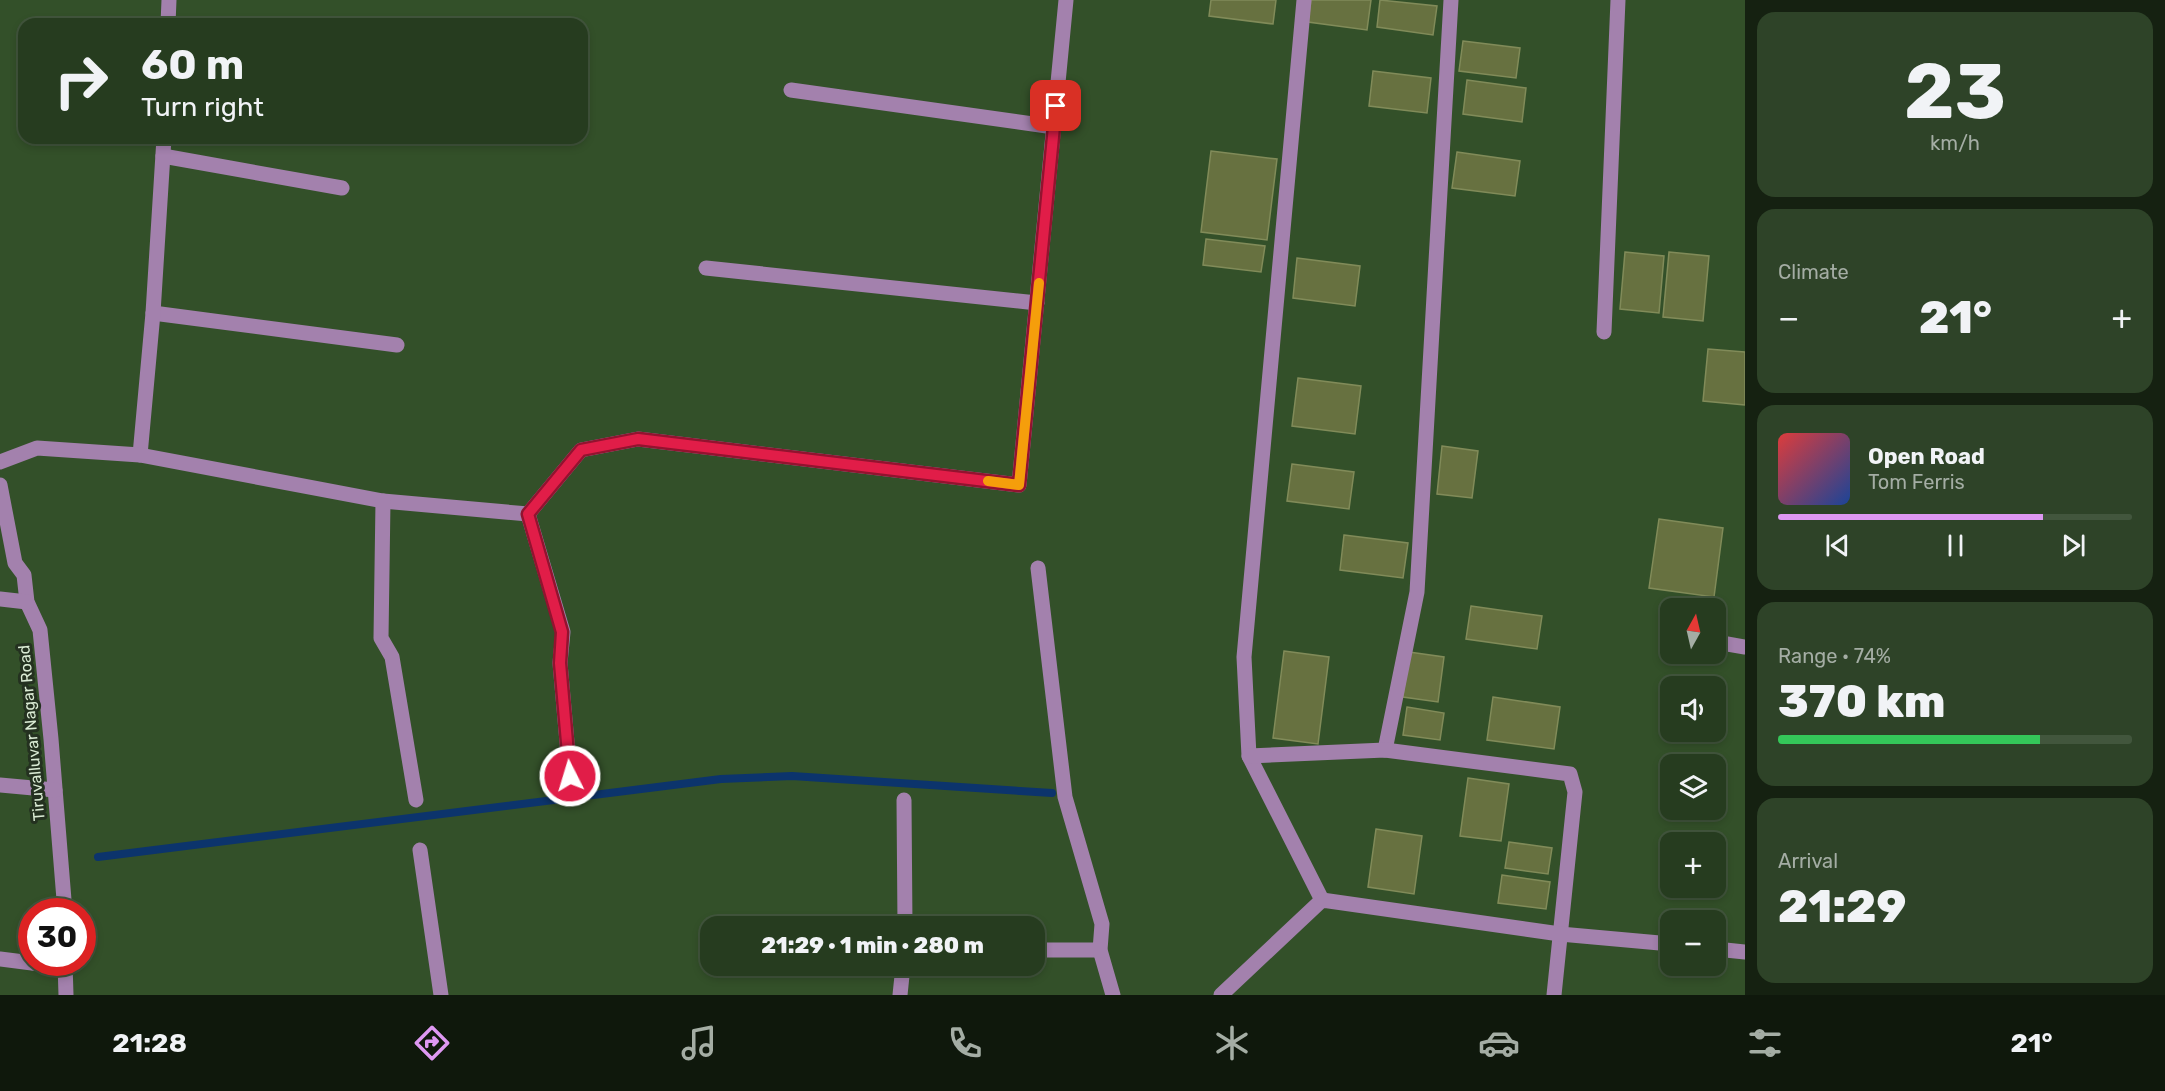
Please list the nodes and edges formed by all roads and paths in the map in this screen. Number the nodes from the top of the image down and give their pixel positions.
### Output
1 (169, 0) edge
2 (1066, 0) edge
3 (1304, 0) edge
4 (1451, 0) edge
5 (1618, 0) edge
6 (168, 18) edge
7 (791, 90) dead end
8 (1054, 127) junction
9 (164, 144) edge
10 (163, 156) junction
11 (342, 188) dead end
12 (706, 268) dead end
13 (1037, 303) junction
14 (153, 313) junction
15 (1604, 332) dead end
16 (398, 345) dead end
17 (140, 455) junction
18 (0, 462) edge
19 (0, 485) edge
20 (383, 501) junction
21 (528, 514) junction
22 (1038, 568) dead end
23 (0, 599) edge
24 (27, 602) junction
25 (1726, 644) edge
26 (1745, 647) edge
27 (1385, 750) junction
28 (1249, 756) junction
29 (570, 776) dead end
30 (0, 785) edge
31 (55, 790) junction
32 (416, 800) dead end
33 (904, 800) dead end
34 (420, 850) dead end
35 (63, 898) edge
36 (1322, 900) junction
37 (905, 916) edge
38 (1560, 934) junction
39 (1660, 943) edge
40 (1045, 950) edge
41 (1100, 950) junction
42 (1726, 950) edge
43 (1745, 952) edge
44 (0, 959) edge
45 (18, 961) edge
46 (65, 976) edge
47 (902, 976) edge
48 (66, 995) edge
49 (441, 995) edge
50 (900, 995) edge
51 (1113, 995) edge
52 (1221, 995) edge
53 (1554, 995) edge

1 - 6 street
2 - 8 street
3 - 28 street
4 - 27 street
5 - 15 street
7 - 8 street
8 - 13 street
9 - 10 street
10 - 11 street
10 - 14 street
12 - 13 street
13 - 21 street
14 - 16 street
14 - 17 street
17 - 18 street
17 - 20 street
19 - 24 street, Tiruvalluvar Nagar Road
20 - 21 street
20 - 32 street
21 - 29 street
22 - 41 street
23 - 24 street
24 - 31 street, Tiruvalluvar Nagar Road
25 - 26 street
27 - 28 street
27 - 38 street
28 - 36 street
30 - 31 street
31 - 35 street, Tiruvalluvar Nagar Road
33 - 37 street
34 - 49 street
36 - 38 street
36 - 52 street
38 - 39 street
38 - 53 street
40 - 41 street
41 - 51 street
42 - 43 street
44 - 45 street
46 - 48 street
47 - 50 street

